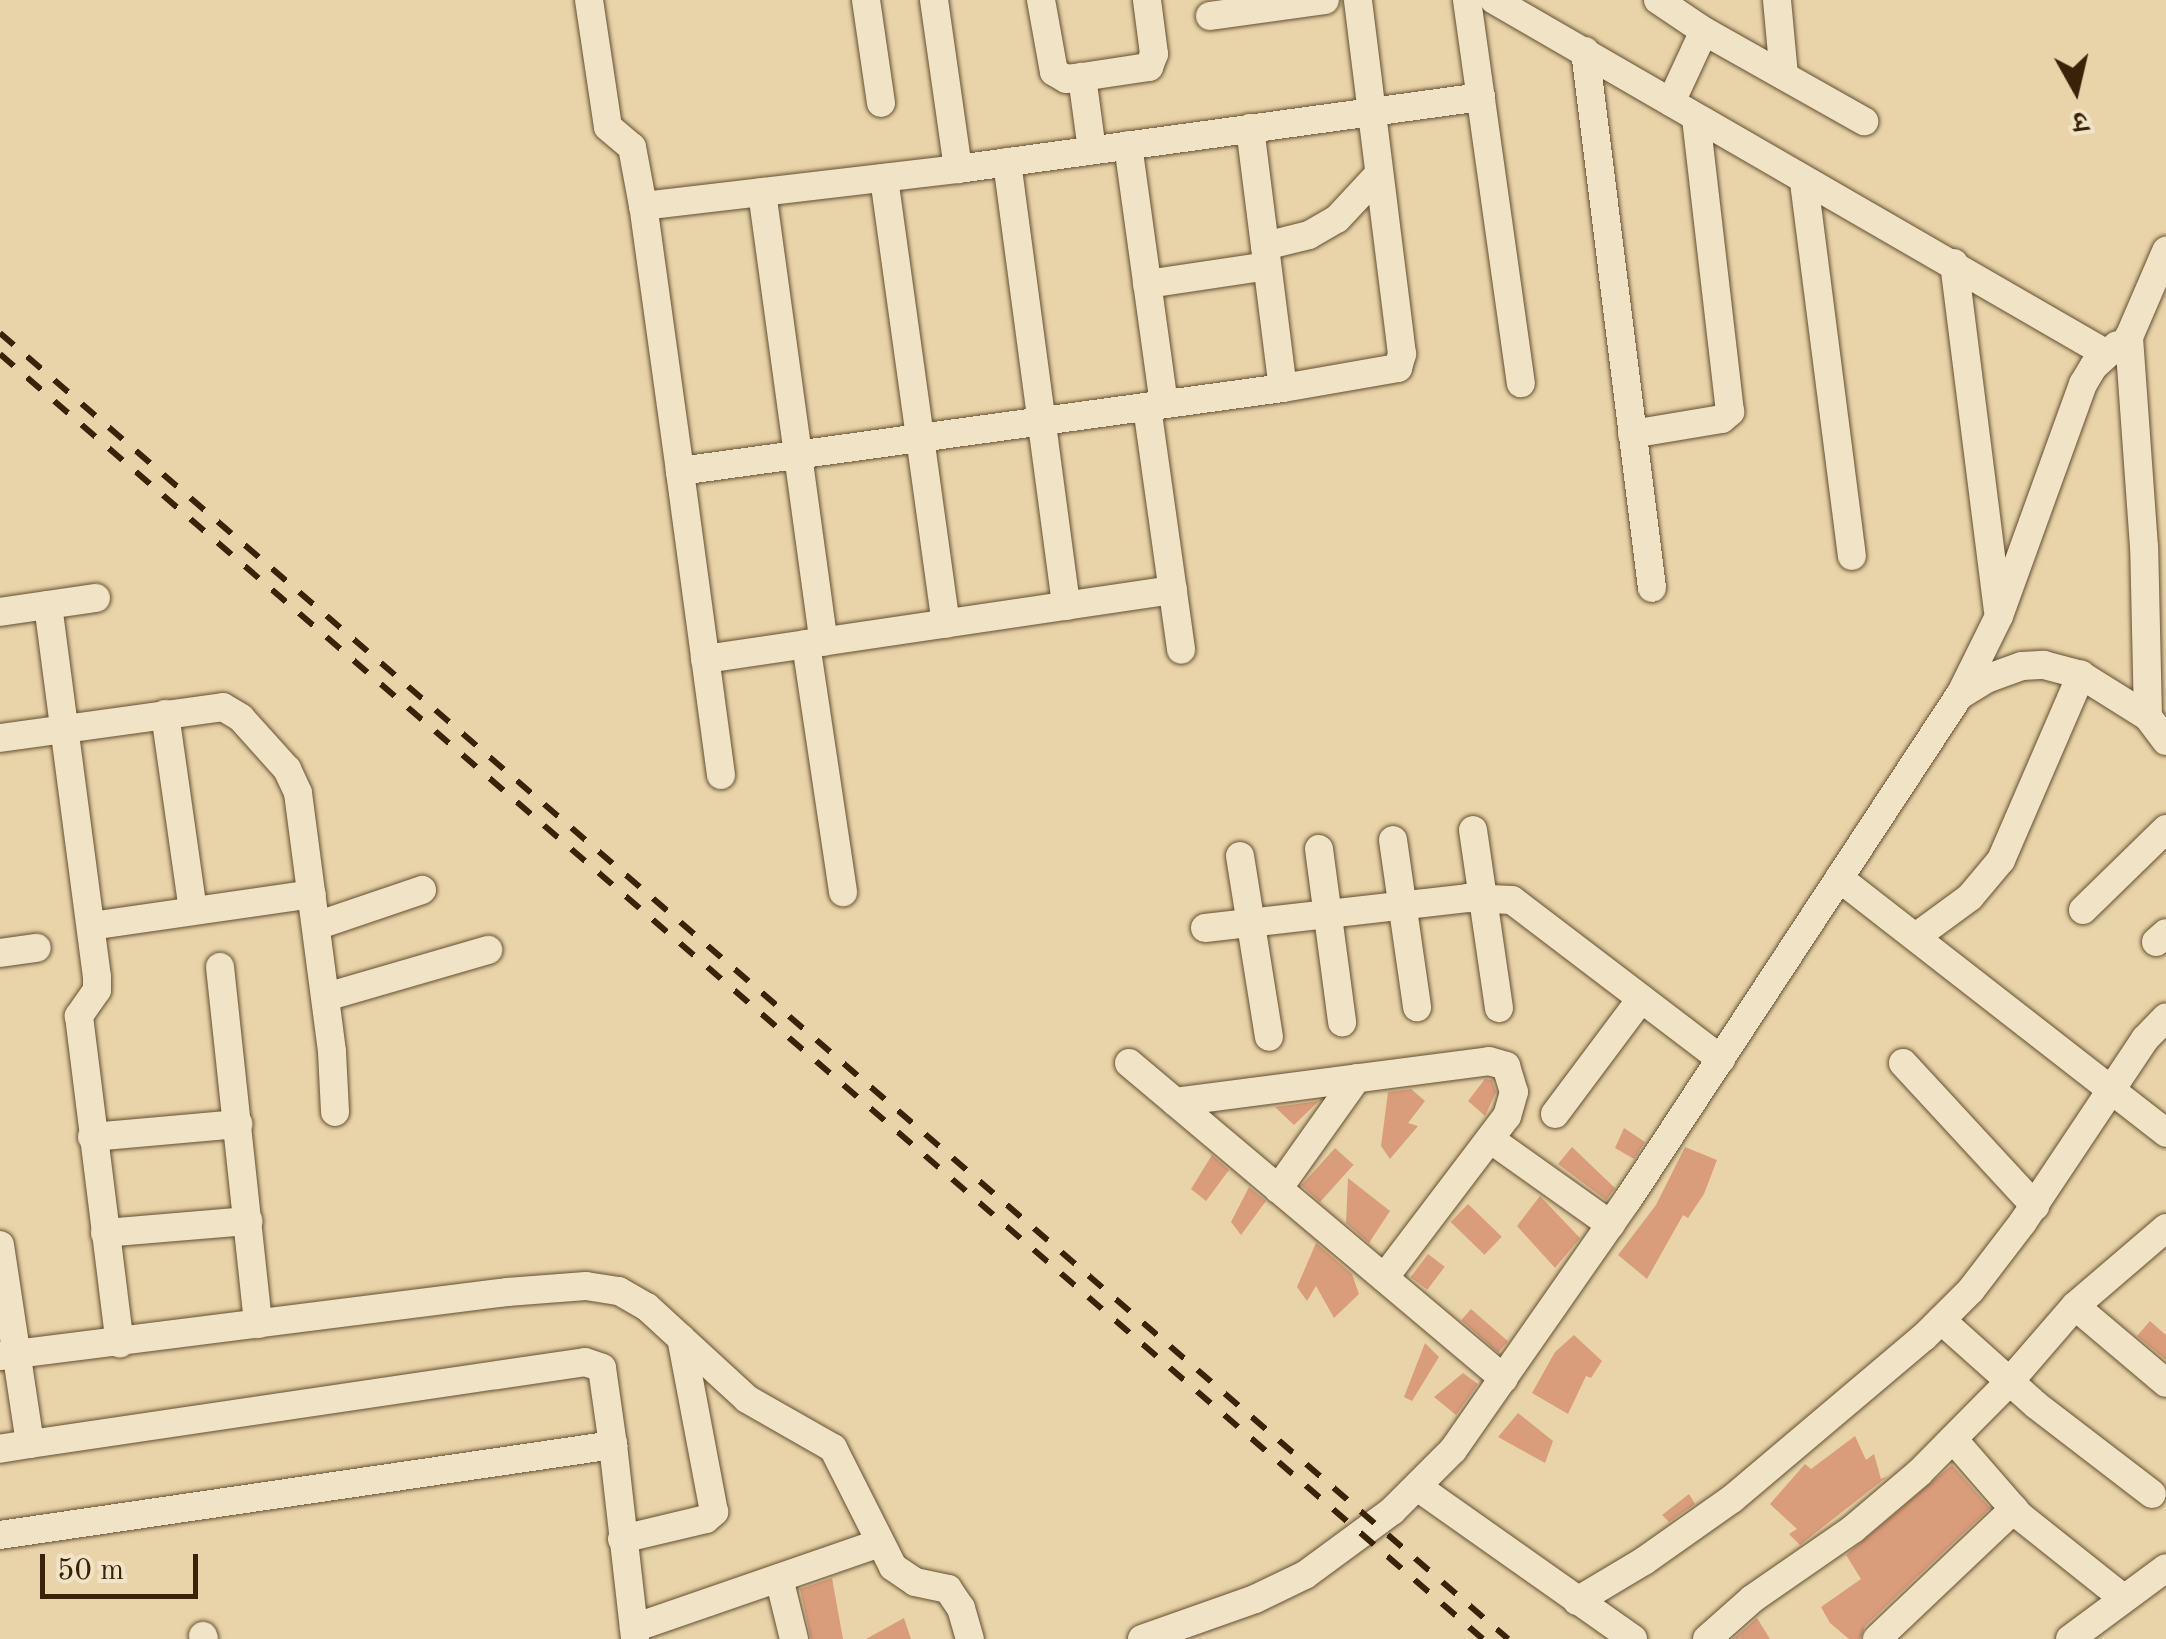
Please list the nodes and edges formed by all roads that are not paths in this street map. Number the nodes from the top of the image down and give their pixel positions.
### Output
1 (590, 0) edge
2 (866, 0) edge
3 (934, 0) edge
4 (1041, 0) edge
5 (1147, 0) edge
6 (1325, 0) edge
7 (1358, 0) edge
8 (1467, 0) edge
9 (1494, 0) edge
10 (1658, 0) edge
11 (1777, 0) edge
12 (1543, 12) edge
13 (1210, 16) dead end
14 (1704, 31) junction
15 (1585, 51) junction
16 (1784, 76) junction
17 (1082, 77) junction
18 (1481, 96) junction
19 (1671, 102) junction
20 (881, 103) dead end
21 (1370, 112) junction
22 (1696, 120) junction
23 (1864, 120) dead end
24 (1250, 128) junction
25 (1128, 146) junction
26 (1092, 150) junction
27 (1006, 162) junction
28 (958, 170) junction
29 (1378, 175) junction
30 (884, 178) junction
31 (1804, 182) junction
32 (762, 192) junction
33 (643, 206) junction
34 (2166, 250) edge
35 (1266, 256) junction
36 (1954, 263) junction
37 (1148, 284) junction
38 (2117, 346) junction
39 (1521, 383) dead end
40 (1283, 388) junction
41 (1155, 406) junction
42 (1040, 422) junction
43 (1632, 434) junction
44 (919, 438) junction
45 (798, 455) junction
46 (680, 471) junction
47 (1852, 556) dead end
48 (1652, 588) dead end
49 (1173, 590) junction
50 (96, 598) dead end
51 (48, 605) junction
52 (1066, 606) junction
53 (0, 612) edge
54 (1999, 616) junction
55 (946, 624) junction
56 (815, 643) junction
57 (1181, 650) dead end
58 (705, 659) junction
59 (2081, 674) junction
60 (1960, 696) junction
61 (165, 714) junction
62 (2148, 718) junction
63 (67, 728) junction
64 (0, 738) edge
65 (2166, 741) edge
66 (721, 775) dead end
67 (2166, 828) edge
68 (1473, 830) dead end
69 (1393, 840) dead end
70 (1318, 848) dead end
71 (1240, 856) dead end
72 (1839, 878) junction
73 (422, 890) dead end
74 (843, 892) dead end
75 (312, 894) junction
76 (1483, 898) junction
77 (1403, 905) junction
78 (193, 910) junction
79 (2083, 910) dead end
80 (1328, 914) junction
81 (1250, 923) junction
82 (91, 926) junction
83 (316, 926) junction
84 (1205, 928) dead end
85 (1917, 936) junction
86 (37, 948) dead end
87 (488, 950) dead end
88 (0, 952) edge
89 (220, 967) dead end
90 (326, 997) junction
91 (1642, 999) junction
92 (1418, 1007) dead end
93 (1499, 1008) dead end
94 (2166, 1017) edge
95 (1342, 1022) dead end
96 (1269, 1037) dead end
97 (1721, 1059) junction
98 (1129, 1062) dead end
99 (1903, 1063) dead end
100 (1357, 1078) junction
101 (2112, 1092) junction
102 (1175, 1102) junction
103 (335, 1112) dead end
104 (1555, 1114) dead end
105 (238, 1124) junction
106 (2166, 1133) edge
107 (92, 1137) junction
108 (1490, 1139) junction
109 (1278, 1189) junction
110 (2035, 1206) junction
111 (248, 1221) junction
112 (1611, 1225) junction
113 (2166, 1228) edge
114 (105, 1233) junction
115 (0, 1245) edge
116 (1384, 1278) junction
117 (2074, 1306) junction
118 (1941, 1320) junction
119 (258, 1324) junction
120 (681, 1338) junction
121 (120, 1342) junction
122 (8, 1356) edge
123 (1504, 1380) junction
124 (2010, 1382) junction
125 (2166, 1383) edge
126 (1953, 1439) junction
127 (30, 1444) junction
128 (613, 1445) junction
129 (0, 1449) edge
130 (1419, 1488) junction
131 (2152, 1494) dead end
132 (2014, 1509) junction
133 (0, 1534) edge
134 (622, 1538) junction
135 (879, 1543) junction
136 (2166, 1568) edge
137 (779, 1578) junction
138 (2122, 1597) junction
139 (1576, 1601) junction
140 (634, 1634) edge
141 (794, 1639) edge
142 (970, 1639) edge
143 (1142, 1639) edge
144 (1633, 1639) edge
145 (1707, 1639) edge
146 (1877, 1639) edge
147 (2070, 1639) edge

1 - 33 street
2 - 20 street
3 - 28 street
4 - 17 street
5 - 17 street
6 - 13 street
7 - 21 street
8 - 18 street
9 - 12 street
10 - 14 street
11 - 16 street
12 - 15 street
14 - 16 street
14 - 19 street
15 - 19 street
15 - 43 street
16 - 23 street
17 - 26 street
18 - 21 street
18 - 39 street
19 - 22 street
21 - 24 street
21 - 29 street
22 - 31 street
22 - 43 street
24 - 25 street
24 - 35 street
25 - 26 street
25 - 37 street
26 - 27 street
27 - 28 street
27 - 42 street
28 - 30 street
29 - 35 street
29 - 40 street
30 - 32 street
30 - 44 street
31 - 36 street
31 - 47 street
32 - 33 street
32 - 45 street
33 - 46 street
34 - 38 street
35 - 37 street
35 - 40 street
36 - 38 street
36 - 54 street
37 - 41 street
38 - 54 street
38 - 62 street
40 - 41 street
41 - 42 street
41 - 49 street
42 - 44 street
42 - 52 street
43 - 48 street
44 - 45 street
44 - 55 street
45 - 46 street
45 - 56 street
46 - 58 street
49 - 52 street
49 - 57 street
50 - 51 street
51 - 53 street
51 - 63 street
52 - 55 street
54 - 60 street
55 - 56 street
56 - 58 street
56 - 74 street
58 - 66 street
59 - 60 street
59 - 62 street
59 - 85 street
60 - 72 street
61 - 63 street
61 - 75 street
61 - 78 street
62 - 65 street
63 - 64 street
63 - 82 street
67 - 79 street
68 - 76 street
69 - 77 street
70 - 80 street
71 - 81 street
72 - 85 street
72 - 97 street
73 - 83 street
75 - 78 street
75 - 83 street
76 - 77 street
76 - 91 street
76 - 93 street
77 - 80 street
77 - 92 street
78 - 82 street
80 - 81 street
80 - 95 street
81 - 84 street
81 - 96 street
82 - 107 street
83 - 90 street
85 - 101 street
86 - 88 street
87 - 90 street
89 - 105 street
90 - 103 street
91 - 97 street
91 - 104 street
94 - 101 street
97 - 112 street
98 - 102 street
99 - 110 street
100 - 102 street
100 - 108 street
100 - 109 street
101 - 106 street
101 - 110 street
102 - 109 street
105 - 107 street
105 - 111 street
107 - 114 street
108 - 112 street
108 - 116 street
109 - 116 street
110 - 118 street
111 - 114 street
111 - 119 street
112 - 123 street
113 - 117 street
114 - 121 street
115 - 122 street
116 - 123 street
117 - 124 street
117 - 125 street
118 - 124 street
118 - 139 street
119 - 120 street
119 - 121 street
120 - 134 street
120 - 135 street
121 - 122 street
122 - 127 street
123 - 130 street
124 - 126 street
124 - 131 street
126 - 132 street
126 - 145 street
127 - 128 street
127 - 129 street
128 - 133 street
128 - 134 street
130 - 139 street
130 - 143 street
132 - 138 street
132 - 146 street
134 - 140 street
135 - 137 street
135 - 142 street
136 - 138 street
137 - 140 street
137 - 141 street
138 - 147 street
139 - 144 street

